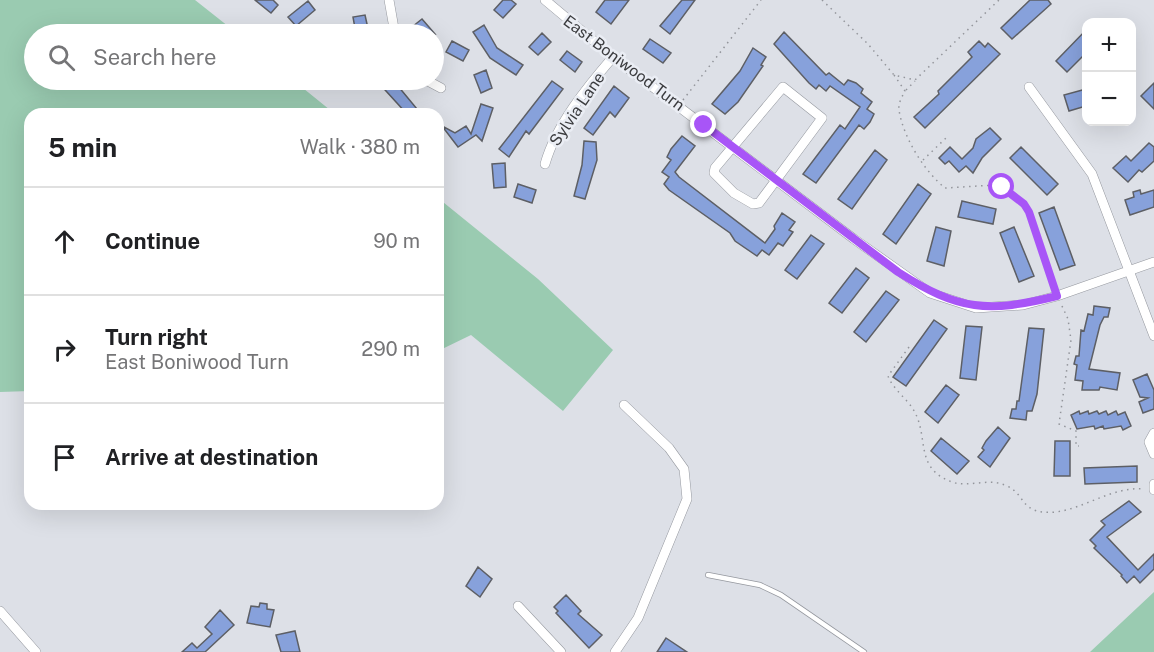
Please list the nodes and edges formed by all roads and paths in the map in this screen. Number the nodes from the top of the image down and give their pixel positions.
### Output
1 (389, 0) edge
2 (545, 0) edge
3 (761, 0) edge
4 (818, 0) edge
5 (999, 0) edge
6 (823, 1) edge
7 (393, 24) edge
8 (614, 57) junction
9 (894, 75) junction
10 (915, 80) junction
11 (1029, 87) dead end
12 (905, 92) junction
13 (679, 105) junction
14 (946, 138) dead end
15 (734, 146) junction
16 (922, 161) junction
17 (545, 164) dead end
18 (776, 179) junction
19 (1154, 261) edge
20 (1130, 270) junction
21 (1057, 296) junction
22 (1154, 336) edge
23 (909, 346) dead end
24 (624, 405) dead end
25 (1154, 433) edge
26 (1079, 446) dead end
27 (1154, 454) edge
28 (1154, 484) edge
29 (1154, 490) edge
30 (708, 575) dead end
31 (518, 606) dead end
32 (0, 612) edge
33 (36, 652) edge
34 (561, 652) edge
35 (615, 652) edge
36 (864, 652) edge

1 - 7 street
2 - 8 street, East Boniwood Turn
3 - 13 path
4 - 6 path
5 - 10 path
6 - 9 path
8 - 13 street, East Boniwood Turn
8 - 17 street, Sylvia Lane
9 - 10 path
9 - 12 path
10 - 12 path
11 - 20 street
12 - 16 path
13 - 15 street, East Boniwood Turn
14 - 16 path
15 - 18 street, East Boniwood Turn
15 - 18 street
15 - 18 street
16 - 21 path
18 - 21 street, East Boniwood Turn
19 - 20 street, East Boniwood Turn
20 - 21 street, East Boniwood Turn
20 - 22 street
21 - 26 path
23 - 29 path
24 - 35 street
25 - 27 street
28 - 29 street
30 - 36 lane
31 - 34 street
32 - 33 street

